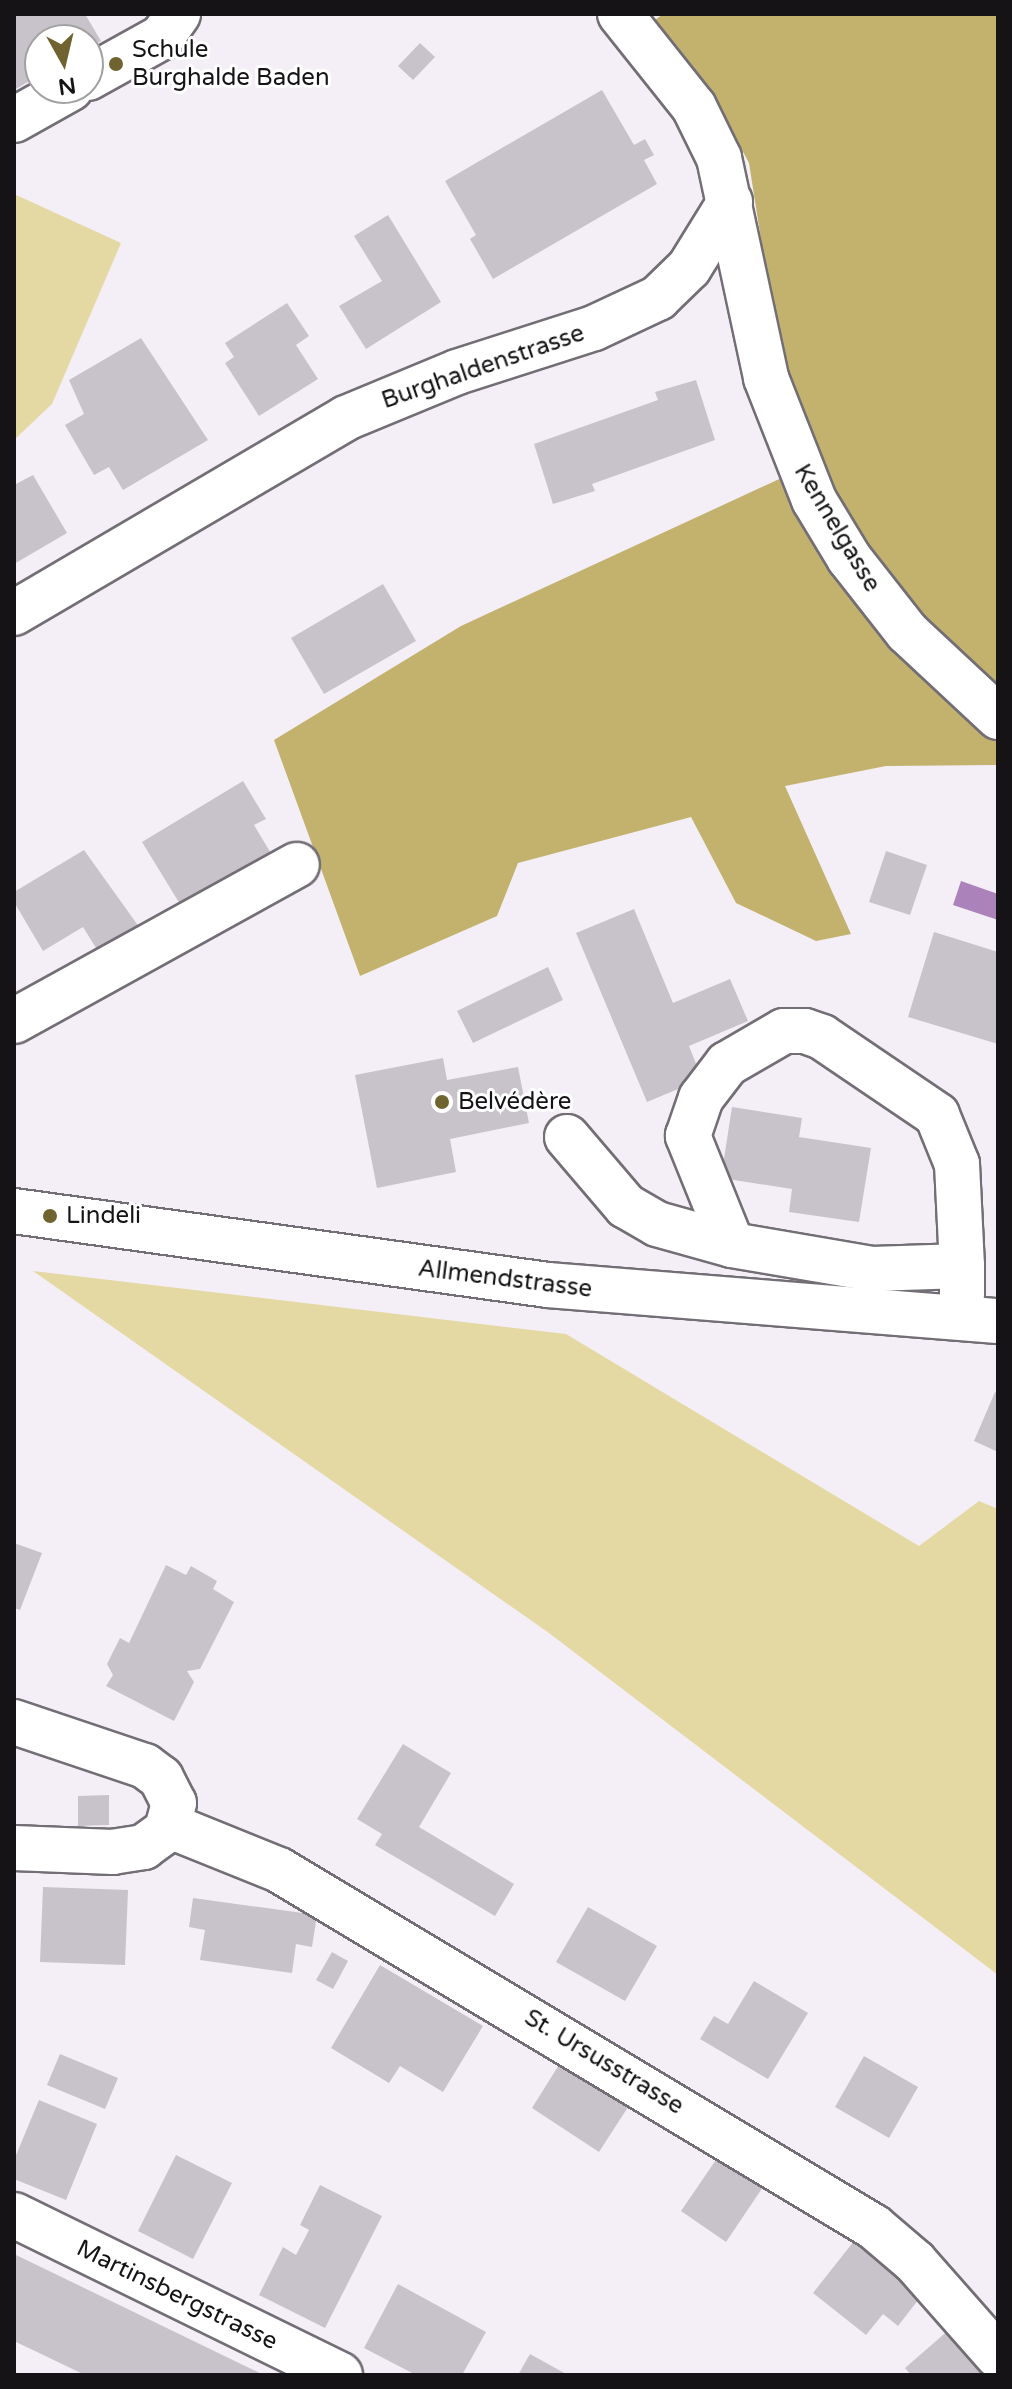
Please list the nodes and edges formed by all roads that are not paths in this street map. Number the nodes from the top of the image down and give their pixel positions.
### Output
1 (178, 14) edge
2 (620, 14) edge
3 (104, 69) edge
4 (42, 104) edge
5 (14, 120) edge
6 (730, 202) junction
7 (14, 613) edge
8 (998, 717) edge
9 (297, 865) dead end
10 (14, 1021) edge
11 (567, 1137) dead end
12 (14, 1211) edge
13 (732, 1245) junction
14 (962, 1266) junction
15 (980, 1319) edge
16 (14, 1722) edge
17 (170, 1826) junction
18 (14, 1848) edge
19 (14, 2215) edge
20 (998, 2356) edge
21 (340, 2375) edge

1 - 3 street
2 - 6 street
4 - 5 street
6 - 7 street, Burghaldenstrasse
6 - 8 street, Kennelgasse
9 - 10 street
11 - 13 street
12 - 15 street, Allmendstrasse
13 - 14 street
13 - 14 street
14 - 15 street
16 - 17 street
17 - 18 street
17 - 20 street, St. Ursusstrasse
19 - 21 street, Martinsbergstrasse

